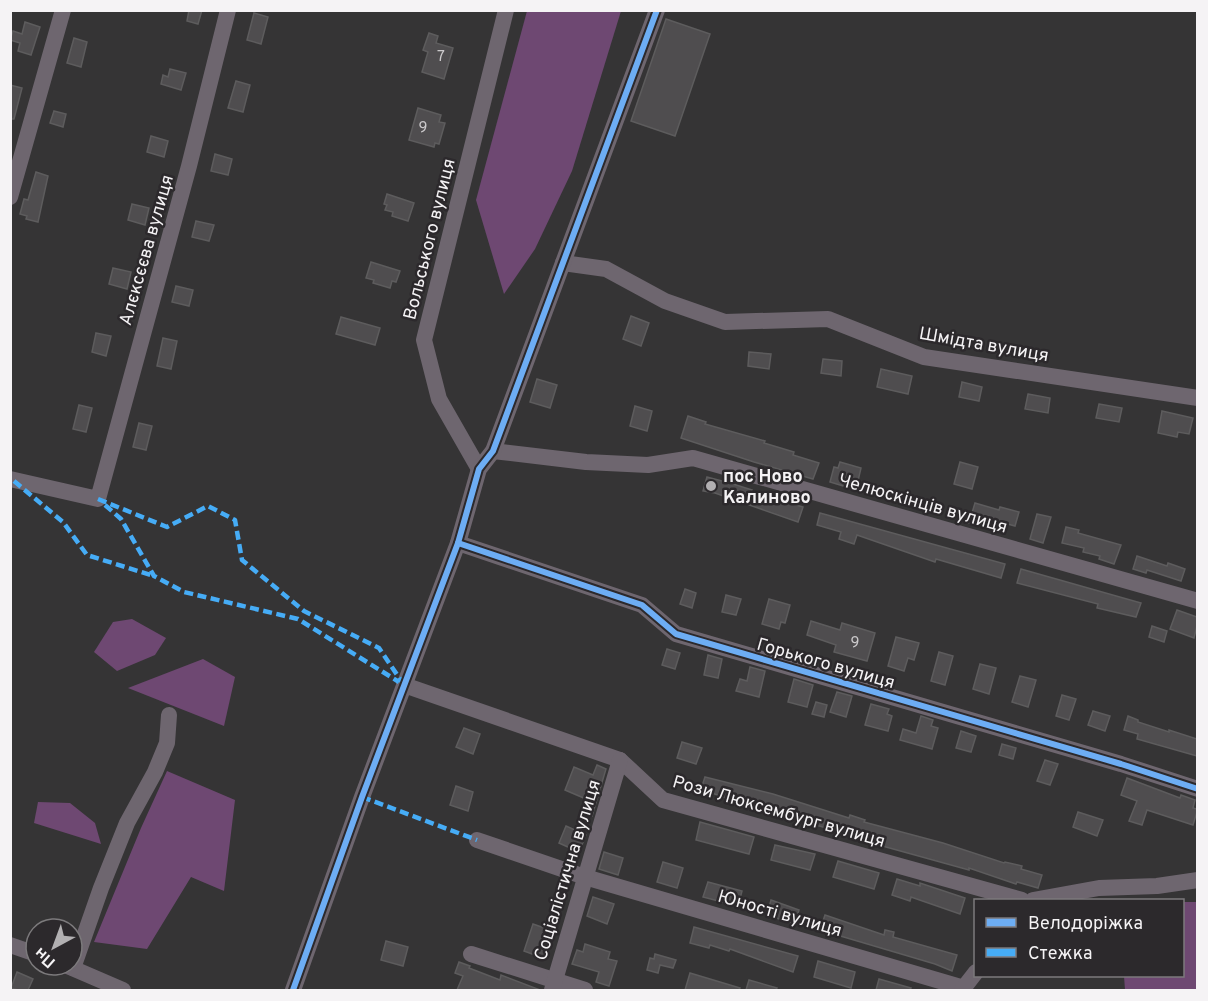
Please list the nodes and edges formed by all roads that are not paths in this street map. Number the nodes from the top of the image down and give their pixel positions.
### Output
1 (63, 10) edge
2 (228, 10) edge
3 (506, 10) edge
4 (657, 10) edge
5 (10, 197) edge
6 (563, 263) junction
7 (1197, 398) edge
8 (493, 451) junction
9 (479, 469) junction
10 (10, 479) edge
11 (458, 543) junction
12 (1197, 599) edge
13 (404, 685) junction
14 (169, 715) dead end
15 (620, 760) junction
16 (1197, 789) edge
17 (477, 840) dead end
18 (585, 877) junction
19 (1197, 880) edge
20 (1018, 899) edge
21 (1038, 899) edge
22 (84, 929) edge
23 (471, 954) dead end
24 (84, 973) edge
25 (974, 973) edge
26 (553, 986) edge
27 (963, 989) edge
28 (123, 990) edge
29 (293, 990) edge
30 (585, 990) edge

1 - 5 street
2 - 10 street, Алєксєєва вулиця
3 - 9 street, Вольського вулиця
4 - 6 street
6 - 7 street, Шмідта вулиця
6 - 8 street
8 - 9 street
8 - 12 street, Челюскінців вулиця
9 - 11 street
11 - 13 street
11 - 16 street, Горького вулиця
13 - 15 street, Рози Люксембург вулиця
13 - 29 street
14 - 22 street
15 - 18 street, Соціалістична вулиця
15 - 20 street, Рози Люксембург вулиця
17 - 18 street, Юності вулиця
18 - 26 street, Соціалістична вулиця
18 - 27 street, Юності вулиця
19 - 21 street
23 - 26 street
24 - 28 street
25 - 27 street
26 - 30 street

